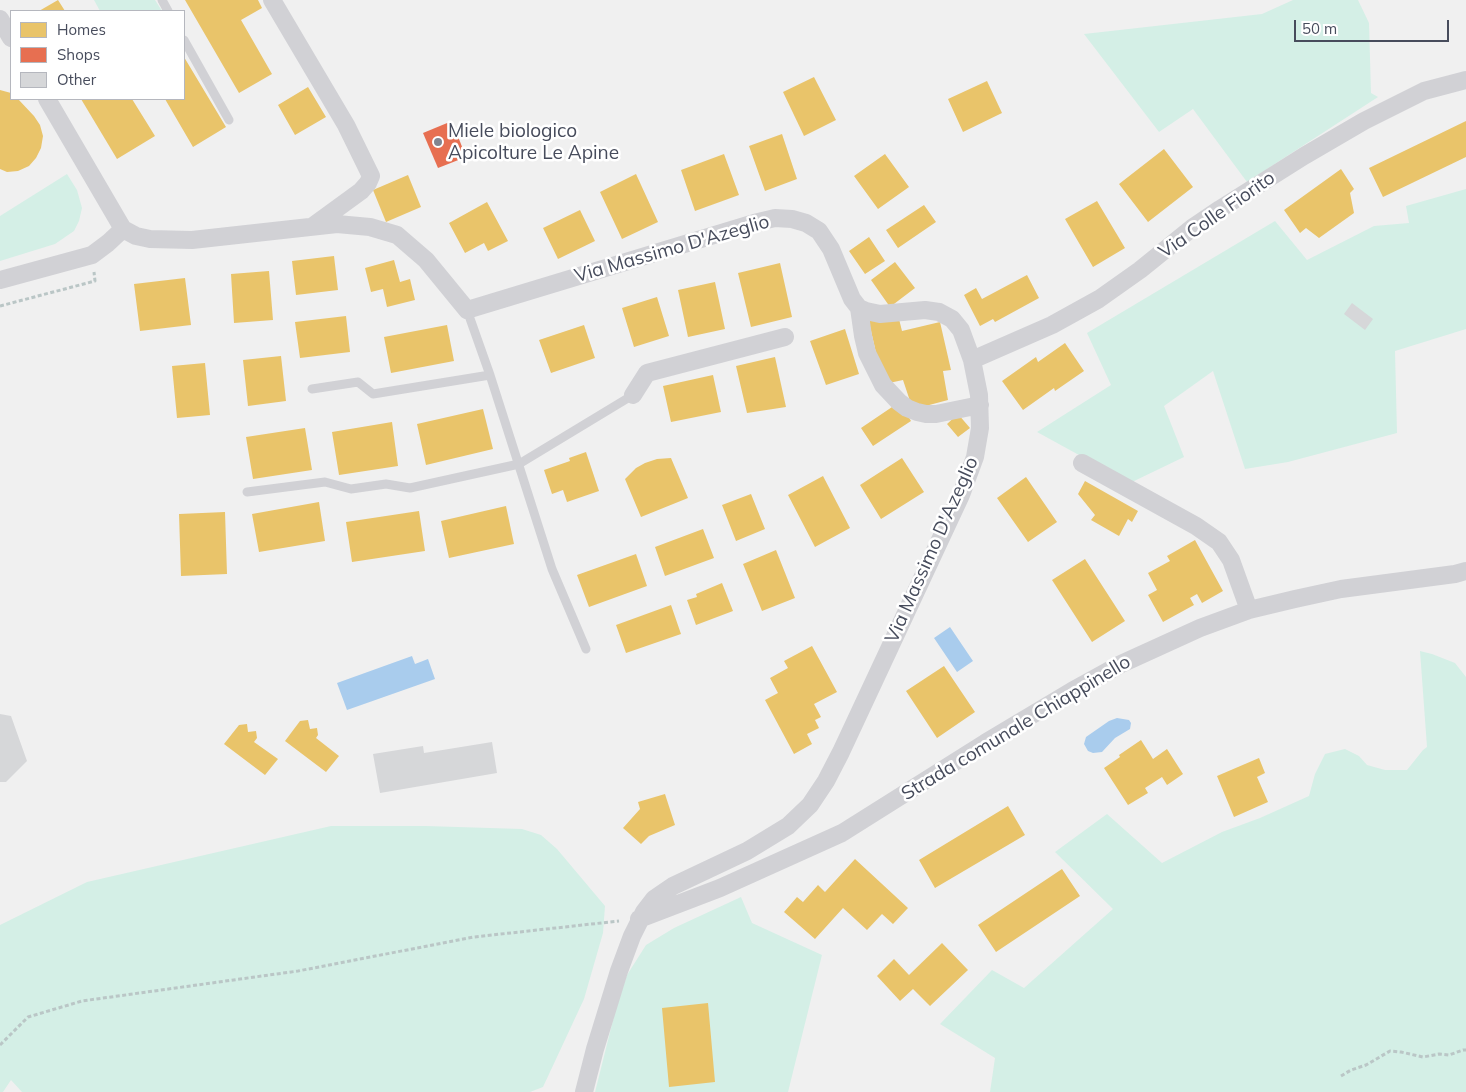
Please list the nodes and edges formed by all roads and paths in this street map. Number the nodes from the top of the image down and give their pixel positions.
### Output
1 (272, 0) edge
2 (0, 19) edge
3 (10, 36) edge
4 (185, 42) edge
5 (1466, 80) edge
6 (48, 100) edge
7 (229, 120) dead end
8 (311, 227) junction
9 (123, 229) junction
10 (92, 255) junction
11 (0, 280) edge
12 (0, 306) edge
13 (859, 308) junction
14 (467, 310) junction
15 (785, 338) dead end
16 (972, 360) junction
17 (490, 375) junction
18 (312, 389) dead end
19 (633, 395) joint
20 (980, 405) junction
21 (1082, 463) dead end
22 (519, 464) junction
23 (247, 492) dead end
24 (1462, 576) edge
25 (1249, 610) junction
26 (586, 649) dead end
27 (639, 919) junction
28 (0, 1045) edge
29 (1466, 1050) edge
30 (1341, 1076) dead end
31 (584, 1092) edge

1 - 8 street
2 - 3 street
4 - 7 lane
5 - 16 street, Via Colle Fiorito
6 - 9 street
8 - 9 street
8 - 14 street
9 - 10 street
10 - 11 street
10 - 12 path
13 - 14 street, Via Massimo D'Azeglio
13 - 16 street, Via Massimo D'Azeglio
13 - 20 street
14 - 17 lane
15 - 19 street
16 - 20 street, Via Massimo D'Azeglio
17 - 18 lane
17 - 22 lane
19 - 22 lane
20 - 27 street, Via Massimo D'Azeglio
21 - 25 street
22 - 23 lane
22 - 26 lane
24 - 25 street, Strada comunale Chiappinello
25 - 27 street, Strada comunale Chiappinello
27 - 28 path
27 - 31 street, Via Massimo D'Azeglio
29 - 30 path

